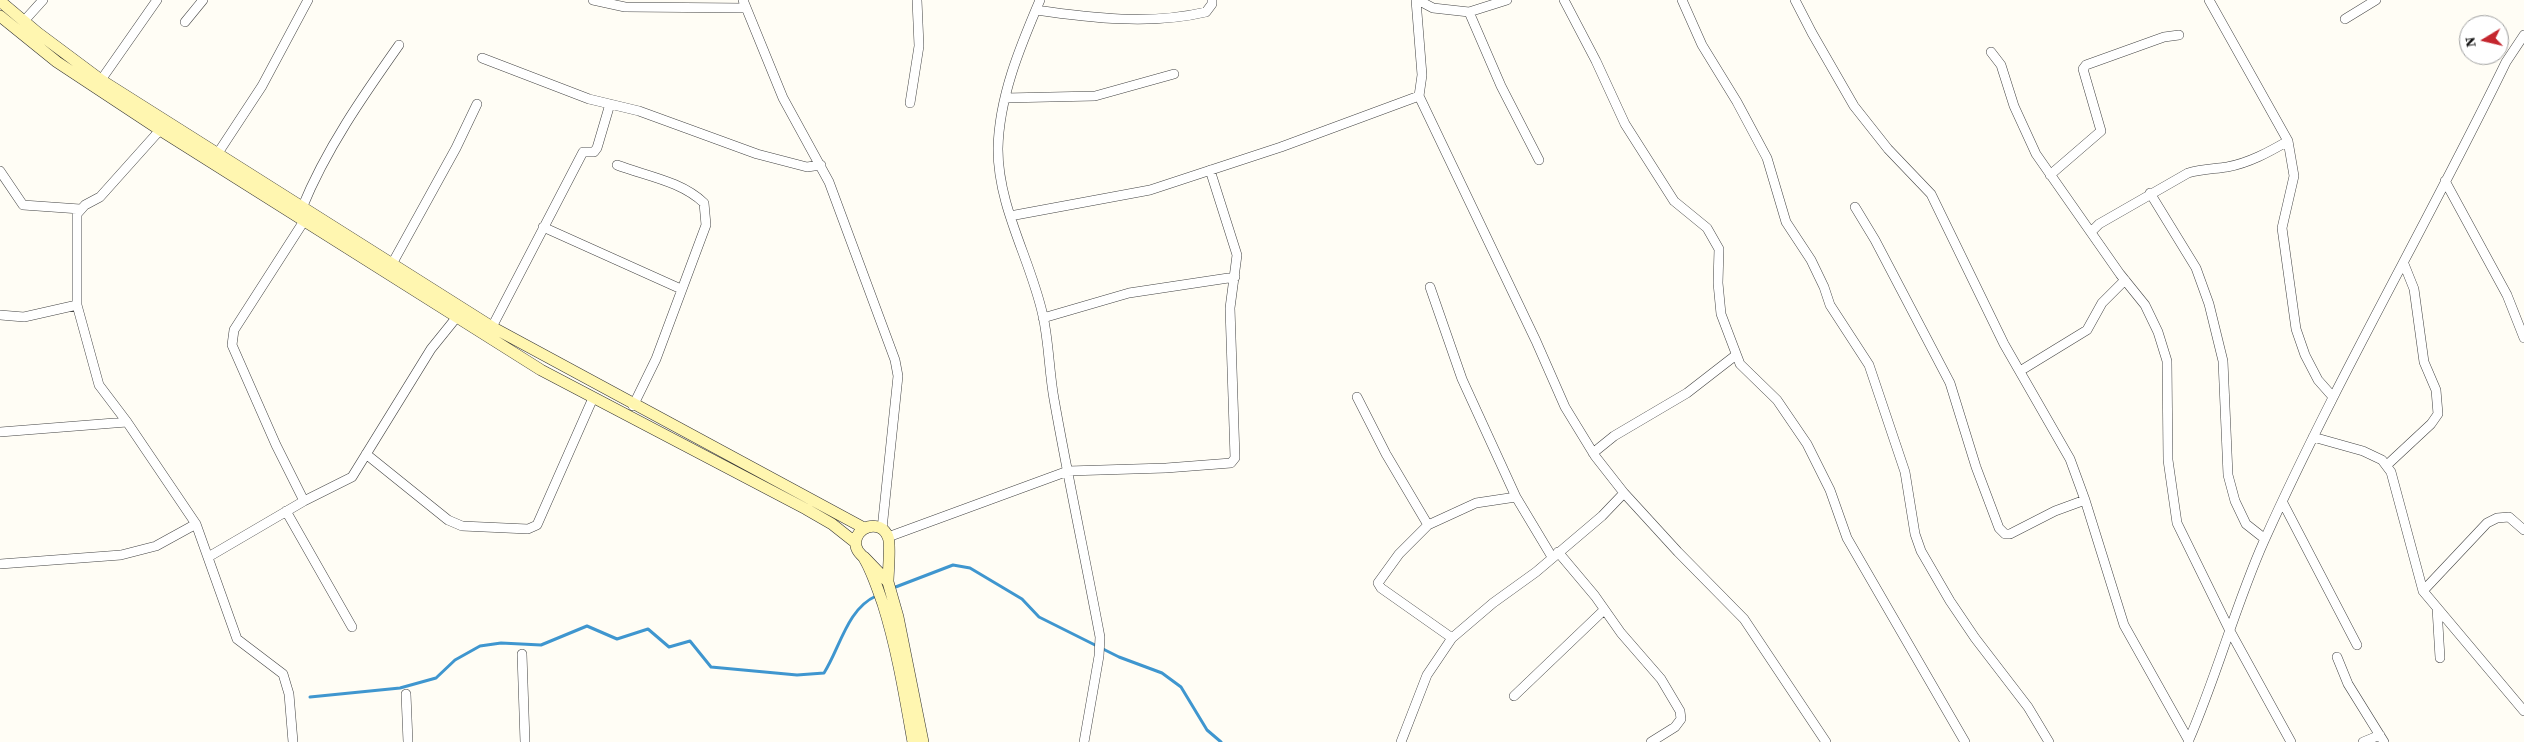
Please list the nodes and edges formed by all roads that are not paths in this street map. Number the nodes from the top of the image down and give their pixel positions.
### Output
1 (43, 0) edge
2 (157, 0) edge
3 (203, 0) edge
4 (308, 0) edge
5 (593, 0) edge
6 (917, 0) edge
7 (1040, 0) edge
8 (1212, 0) edge
9 (1417, 0) edge
10 (1507, 0) edge
11 (1564, 0) edge
12 (1682, 0) edge
13 (1795, 0) edge
14 (2209, 0) edge
15 (2376, 0) edge
16 (0, 1) edge
17 (744, 4) edge
18 (1036, 10) junction
19 (1469, 12) junction
20 (0, 16) edge
21 (2345, 19) dead end
22 (24, 21) junction
23 (186, 22) dead end
24 (2179, 35) dead end
25 (2524, 35) edge
26 (399, 45) dead end
27 (1991, 52) dead end
28 (482, 58) dead end
29 (1174, 74) dead end
30 (101, 80) junction
31 (1419, 96) junction
32 (1005, 98) junction
33 (910, 103) dead end
34 (477, 104) dead end
35 (610, 104) junction
36 (160, 130) junction
37 (2288, 141) junction
38 (218, 153) junction
39 (1539, 160) dead end
40 (617, 165) dead end
41 (821, 165) junction
42 (1210, 170) junction
43 (0, 171) edge
44 (2050, 175) junction
45 (2445, 181) junction
46 (2150, 193) junction
47 (1855, 207) dead end
48 (302, 208) junction
49 (80, 209) junction
50 (1010, 216) junction
51 (304, 221) junction
52 (543, 227) junction
53 (2091, 232) junction
54 (392, 264) junction
55 (2404, 264) junction
56 (1235, 277) junction
57 (2125, 280) junction
58 (1430, 287) dead end
59 (681, 289) junction
60 (77, 305) junction
61 (0, 314) edge
62 (456, 318) junction
63 (1043, 318) junction
64 (492, 327) junction
65 (2524, 338) edge
66 (1736, 354) junction
67 (2020, 372) junction
68 (1357, 397) dead end
69 (2333, 397) junction
70 (593, 398) junction
71 (633, 406) junction
72 (127, 422) junction
73 (0, 432) edge
74 (2313, 437) junction
75 (1593, 453) junction
76 (366, 454) junction
77 (2386, 466) junction
78 (1068, 471) junction
79 (1624, 493) junction
80 (1516, 496) junction
81 (2085, 500) junction
82 (304, 501) junction
83 (2283, 503) junction
84 (286, 511) junction
85 (196, 524) junction
86 (1428, 525) junction
87 (864, 528) junction
88 (2524, 530) edge
89 (885, 533) junction
90 (2265, 539) junction
91 (856, 543) junction
92 (1555, 554) junction
93 (210, 556) junction
94 (864, 557) junction
95 (0, 564) edge
96 (890, 587) junction
97 (2423, 590) junction
98 (2437, 608) junction
99 (1604, 610) junction
100 (352, 627) dead end
101 (2230, 631) junction
102 (1452, 638) junction
103 (2357, 645) dead end
104 (522, 654) dead end
105 (2337, 657) dead end
106 (2440, 658) dead end
107 (406, 694) dead end
108 (1514, 696) dead end
109 (2524, 711) edge
110 (2382, 738) edge
111 (293, 742) edge
112 (408, 742) edge
113 (525, 742) edge
114 (914, 742) edge
115 (923, 742) edge
116 (1084, 742) edge
117 (1401, 742) edge
118 (1651, 742) edge
119 (1826, 742) edge
120 (1964, 742) edge
121 (2049, 742) edge
122 (2189, 742) edge
123 (2291, 742) edge
124 (2363, 742) edge

1 - 22 street
2 - 30 street
3 - 23 street
4 - 38 street
5 - 17 street
6 - 33 street
7 - 18 street
8 - 18 street
9 - 19 street
9 - 31 street
10 - 19 street
11 - 66 street
12 - 121 street
13 - 67 street
14 - 37 street
15 - 21 street
16 - 22 street
17 - 41 street
18 - 32 street
19 - 39 street
20 - 36 street
22 - 30 street
24 - 44 street
25 - 45 street
26 - 48 street
27 - 44 street
28 - 35 street
29 - 32 street
30 - 38 street
31 - 42 street
31 - 75 street
32 - 50 street
34 - 54 street
35 - 41 street
35 - 52 street
36 - 49 street
36 - 51 street
37 - 46 street
37 - 69 street
38 - 48 street
40 - 59 street
41 - 89 street
42 - 50 street
42 - 56 street
43 - 49 street
44 - 53 street
45 - 55 street
45 - 65 street
46 - 53 street
46 - 90 street
47 - 81 street
48 - 54 street
49 - 60 street
50 - 63 street
51 - 62 street
51 - 82 street
52 - 59 street
52 - 64 street
53 - 57 street
54 - 64 street
55 - 69 street
55 - 77 street
56 - 63 street
56 - 78 street
57 - 67 street
57 - 101 street
58 - 80 street
59 - 71 street
60 - 61 street
60 - 72 street
62 - 70 street
62 - 76 street
63 - 78 street
64 - 71 street
66 - 75 street
66 - 120 street
67 - 81 street
68 - 86 street
69 - 74 street
70 - 76 street
70 - 91 street
71 - 87 street
72 - 73 street
72 - 85 street
74 - 77 street
74 - 83 street
75 - 79 street
76 - 82 street
77 - 97 street
78 - 89 street
78 - 116 street
79 - 92 street
79 - 119 street
80 - 86 street
80 - 92 street
81 - 122 street
82 - 84 street
83 - 90 street
83 - 103 street
84 - 93 street
84 - 100 street
85 - 93 street
85 - 95 street
86 - 102 street
87 - 89 street
87 - 91 street
88 - 97 street
89 - 96 street
90 - 101 street
91 - 94 street
92 - 99 street
92 - 102 street
93 - 111 street
94 - 96 street
94 - 114 street
96 - 115 street
97 - 98 street
98 - 106 street
98 - 109 street
99 - 108 street
99 - 118 street
101 - 122 street
101 - 123 street
102 - 117 street
104 - 113 street
105 - 110 street
107 - 112 street
110 - 124 street

